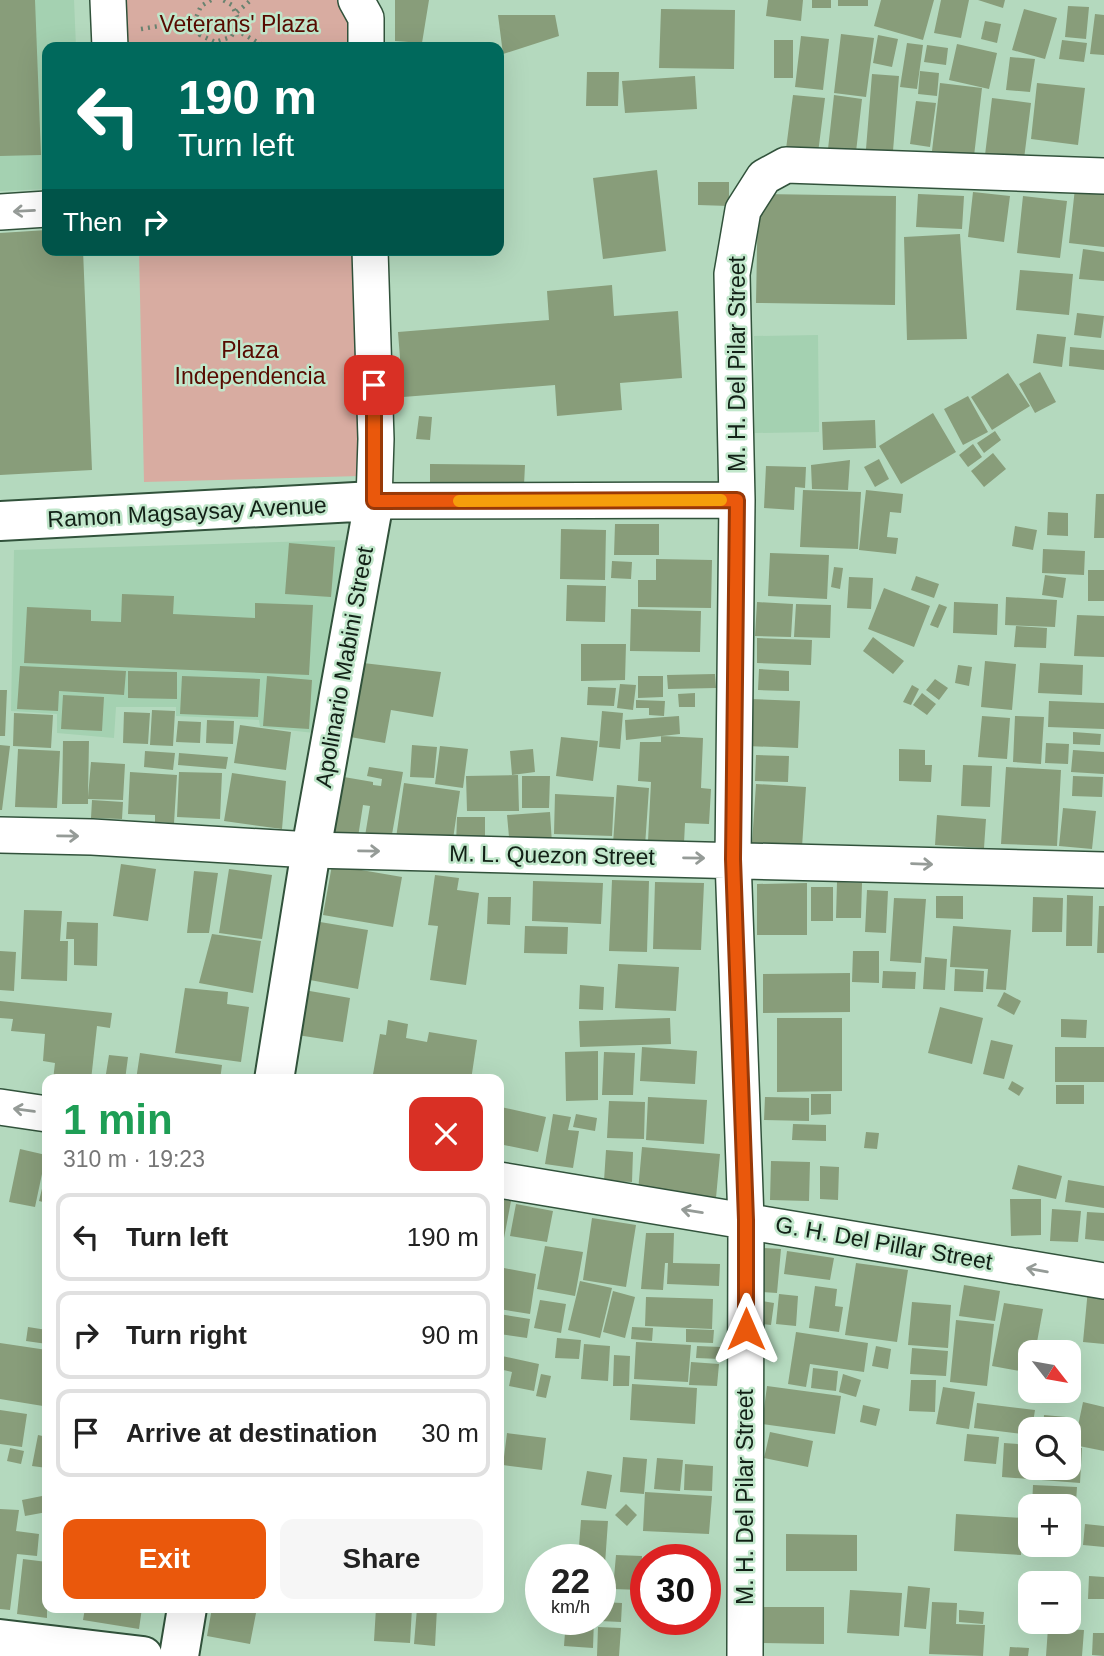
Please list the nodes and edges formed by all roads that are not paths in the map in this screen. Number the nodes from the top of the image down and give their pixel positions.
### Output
1 (356, 0) edge
2 (366, 42) edge
3 (1104, 176) edge
4 (42, 209) edge
5 (0, 212) edge
6 (370, 256) edge
7 (737, 500) junction
8 (374, 501) junction
9 (0, 522) edge
10 (0, 835) edge
11 (311, 850) junction
12 (733, 859) junction
13 (1104, 870) edge
14 (275, 1074) edge
15 (0, 1107) edge
16 (42, 1113) edge
17 (504, 1181) edge
18 (746, 1220) junction
19 (1104, 1281) edge
20 (186, 1613) edge
21 (0, 1639) edge
22 (143, 1656) edge
23 (179, 1656) edge
24 (745, 1656) edge

1 - 2 street
3 - 7 street, M. H. Del Pilar Street
4 -> 5 street
6 - 8 street, Apolinario Mabini Street
7 - 8 street
7 - 12 street, M. H. Del Pilar Street
8 - 9 main road, Ramon Magsaysay Avenue
8 - 11 main road, Apolinario Mabini Street
10 -> 11 street, M. L. Quezon Street
11 -> 12 street, M. L. Quezon Street
11 - 14 main road, Apolinario Mabini Street
12 -> 13 street, M. L. Quezon Street
12 - 18 street, M. H. Del Pilar Street
16 -> 15 street
18 -> 17 street, G. H. Del Pillar Street
19 -> 18 street, G. H. Del Pillar Street
18 - 24 street, M. H. Del Pilar Street
20 - 23 main road
21 - 22 main road

